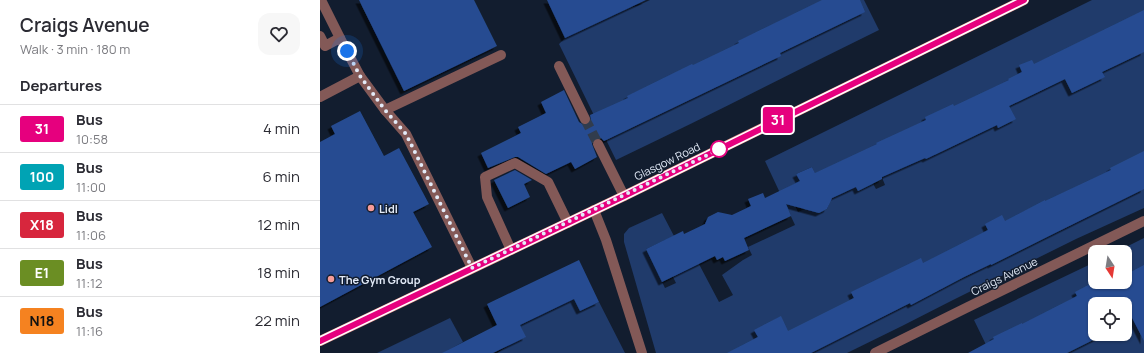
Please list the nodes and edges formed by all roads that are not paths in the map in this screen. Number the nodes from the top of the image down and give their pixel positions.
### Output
1 (321, 0) edge
2 (1024, 0) edge
3 (320, 36) edge
4 (340, 38) junction
5 (501, 55) dead end
6 (559, 66) dead end
7 (360, 76) junction
8 (320, 97) edge
9 (385, 110) junction
10 (586, 119) tunnel mouth
11 (598, 144) tunnel mouth
12 (624, 196) junction
13 (594, 210) junction
14 (1144, 221) edge
15 (568, 223) junction
16 (511, 250) junction
17 (472, 268) junction
18 (320, 341) edge
19 (642, 353) edge
20 (875, 353) edge

1 - 4 street
2 - 12 main road, Glasgow Road
3 - 4 street
4 - 7 street
5 - 9 street
6 - 10 street
7 - 8 street
7 - 9 street
9 - 17 street
11 - 12 street
12 - 13 main road, Glasgow Road
13 - 15 main road, Glasgow Road
13 - 19 street
14 - 20 street, Craigs Avenue
15 - 16 main road, Glasgow Road
15 - 16 street
16 - 17 main road, Glasgow Road
17 - 18 main road, Glasgow Road

